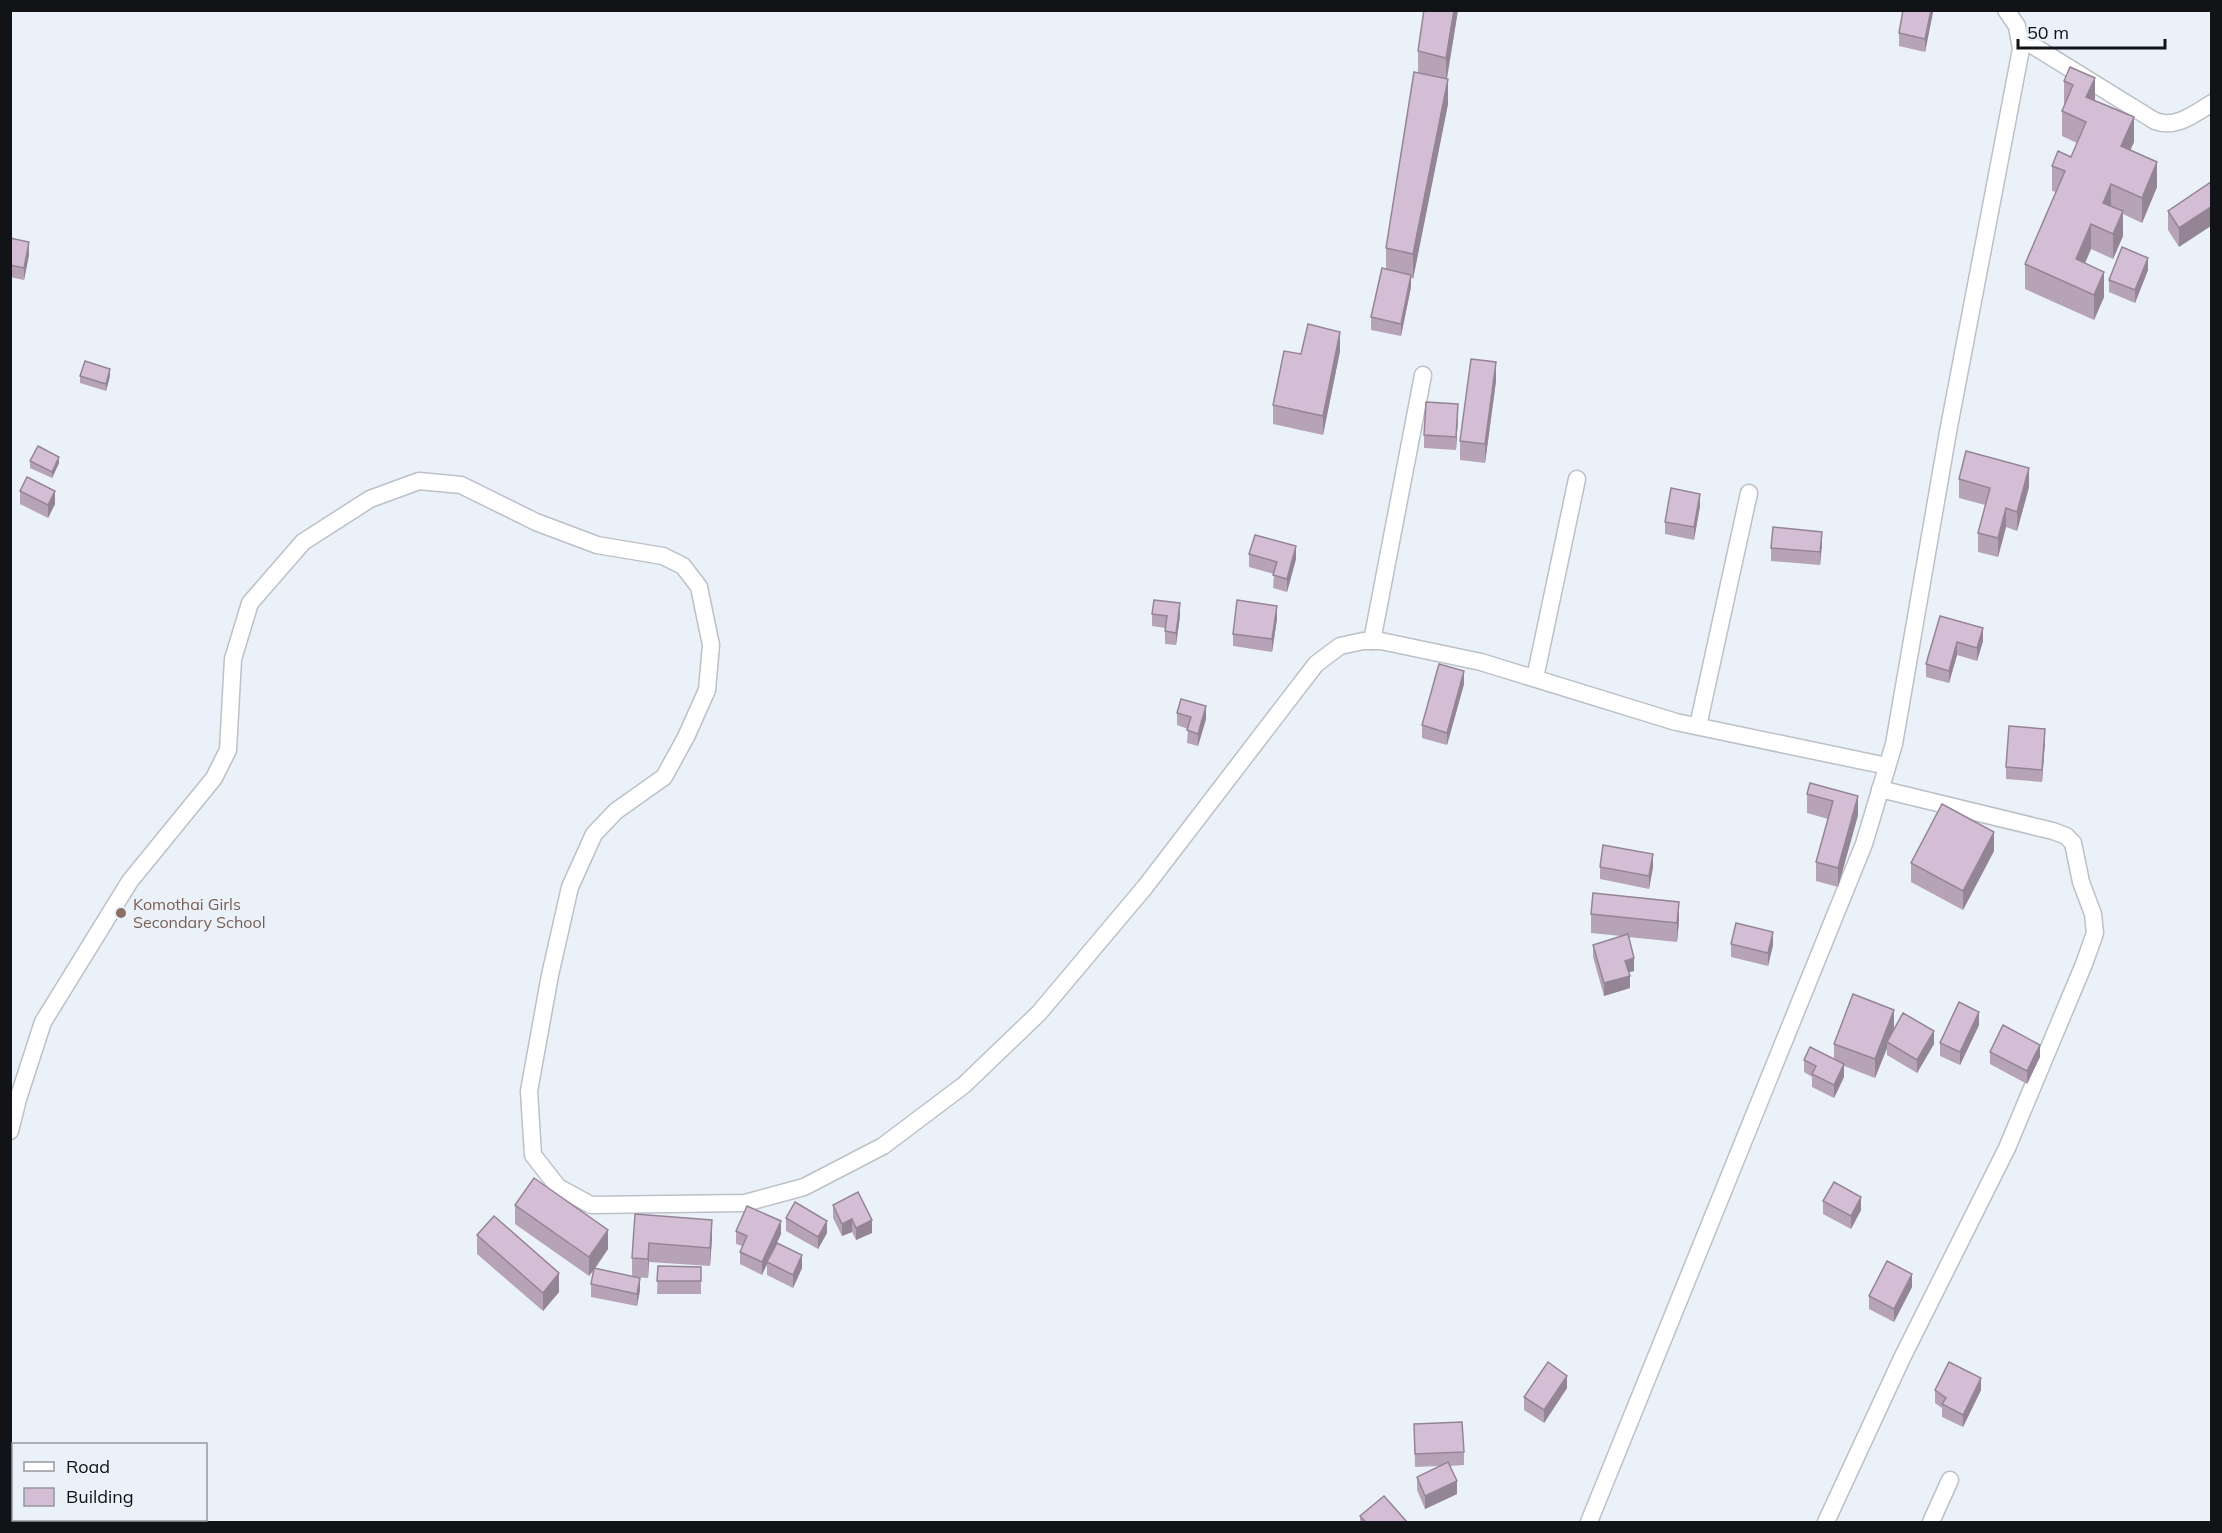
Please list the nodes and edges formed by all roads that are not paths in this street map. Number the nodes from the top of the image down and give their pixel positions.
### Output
1 (2006, 10) edge
2 (2019, 25) edge
3 (2211, 103) edge
4 (1423, 375) dead end
5 (1576, 479) dead end
6 (1749, 493) dead end
7 (1372, 641) junction
8 (1535, 678) junction
9 (1698, 726) junction
10 (1887, 766) junction
11 (1880, 789) junction
12 (10, 1131) edge
13 (1950, 1480) dead end
14 (1589, 1522) edge
15 (1826, 1522) edge
16 (1931, 1522) edge

1 - 2 street
2 - 3 street
2 - 10 street
4 - 7 street
5 - 8 street
6 - 9 street
7 - 8 street
7 - 12 street
8 - 9 street
9 - 10 street
10 - 11 street
11 - 14 street
11 - 15 street
13 - 16 street

